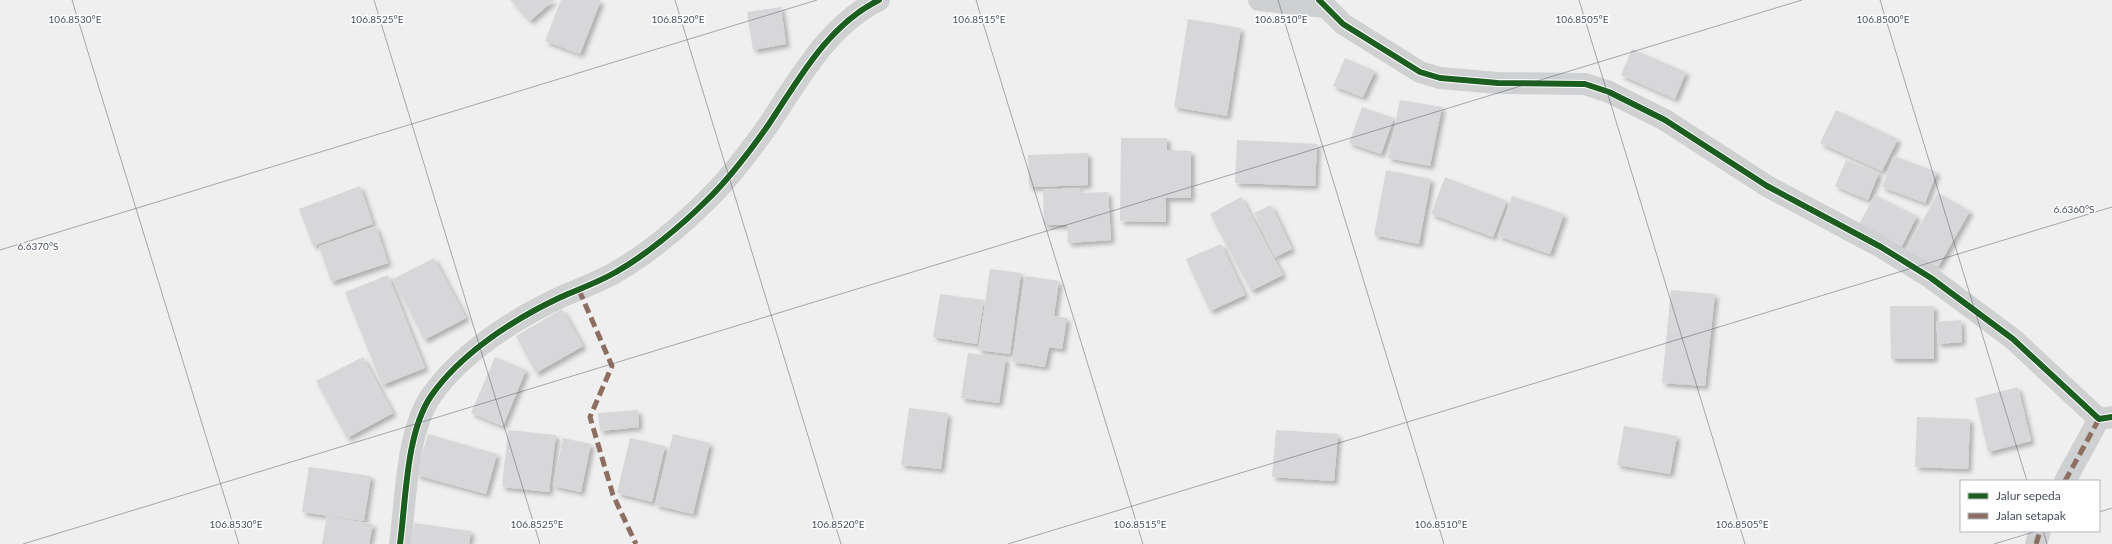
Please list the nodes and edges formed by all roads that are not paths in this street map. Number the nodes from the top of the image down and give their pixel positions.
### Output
1 (879, 0) edge
2 (1259, 0) edge
3 (1322, 3) edge
4 (2106, 418) edge
5 (2066, 480) edge
6 (2040, 532) edge
7 (400, 544) edge
8 (2036, 544) edge

1 - 7 street
2 - 3 street
3 - 4 street
4 - 5 street
6 - 8 street

